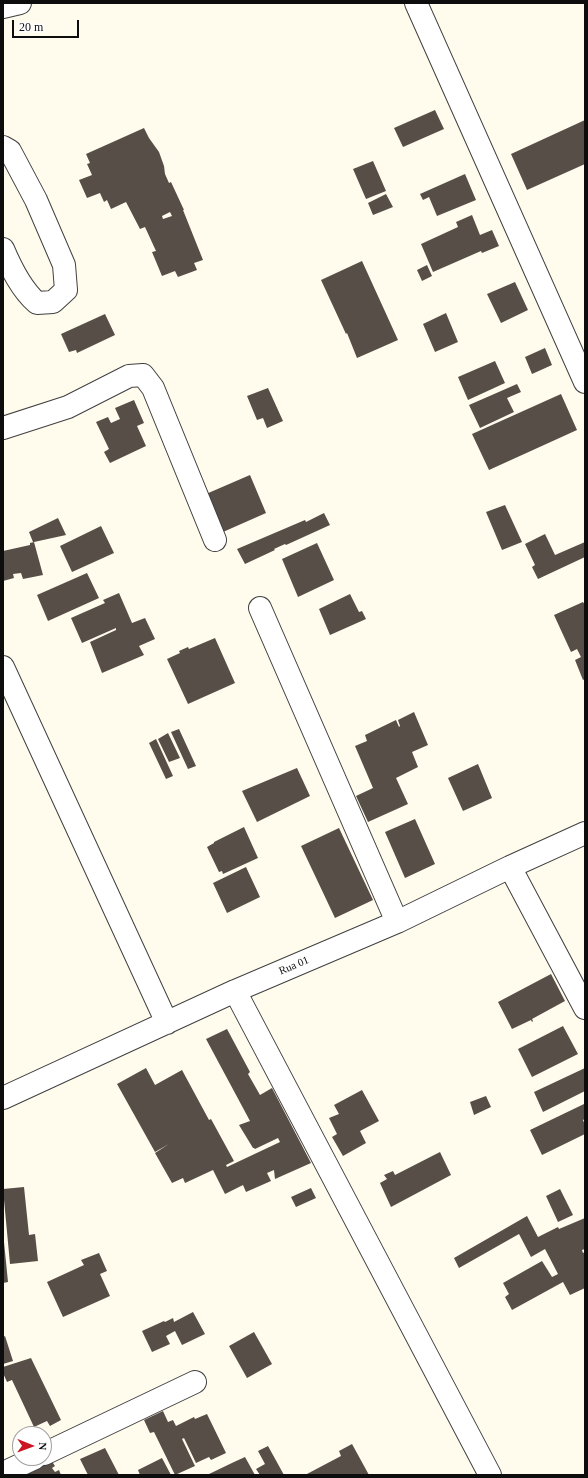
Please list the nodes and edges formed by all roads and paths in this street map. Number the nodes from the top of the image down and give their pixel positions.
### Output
1 (20, 3) edge
2 (416, 3) edge
3 (3, 6) edge
4 (3, 146) edge
5 (3, 249) edge
6 (585, 382) edge
7 (3, 428) edge
8 (215, 540) dead end
9 (260, 608) dead end
10 (3, 667) edge
11 (585, 833) edge
12 (510, 867) junction
13 (397, 922) junction
14 (235, 991) junction
15 (585, 1008) edge
16 (167, 1023) junction
17 (3, 1098) edge
18 (195, 1382) dead end
19 (52, 1450) edge
20 (18, 1466) edge
21 (3, 1473) edge
22 (490, 1475) edge

1 - 3 street
2 - 6 street
4 - 5 street
7 - 8 street
9 - 13 street
10 - 16 street
11 - 12 street, Rua 01
12 - 13 street, Rua 01
12 - 15 street
13 - 14 street, Rua 01
14 - 16 street, Rua 01
14 - 22 street
16 - 17 street, Rua 01
18 - 19 street
20 - 21 street

